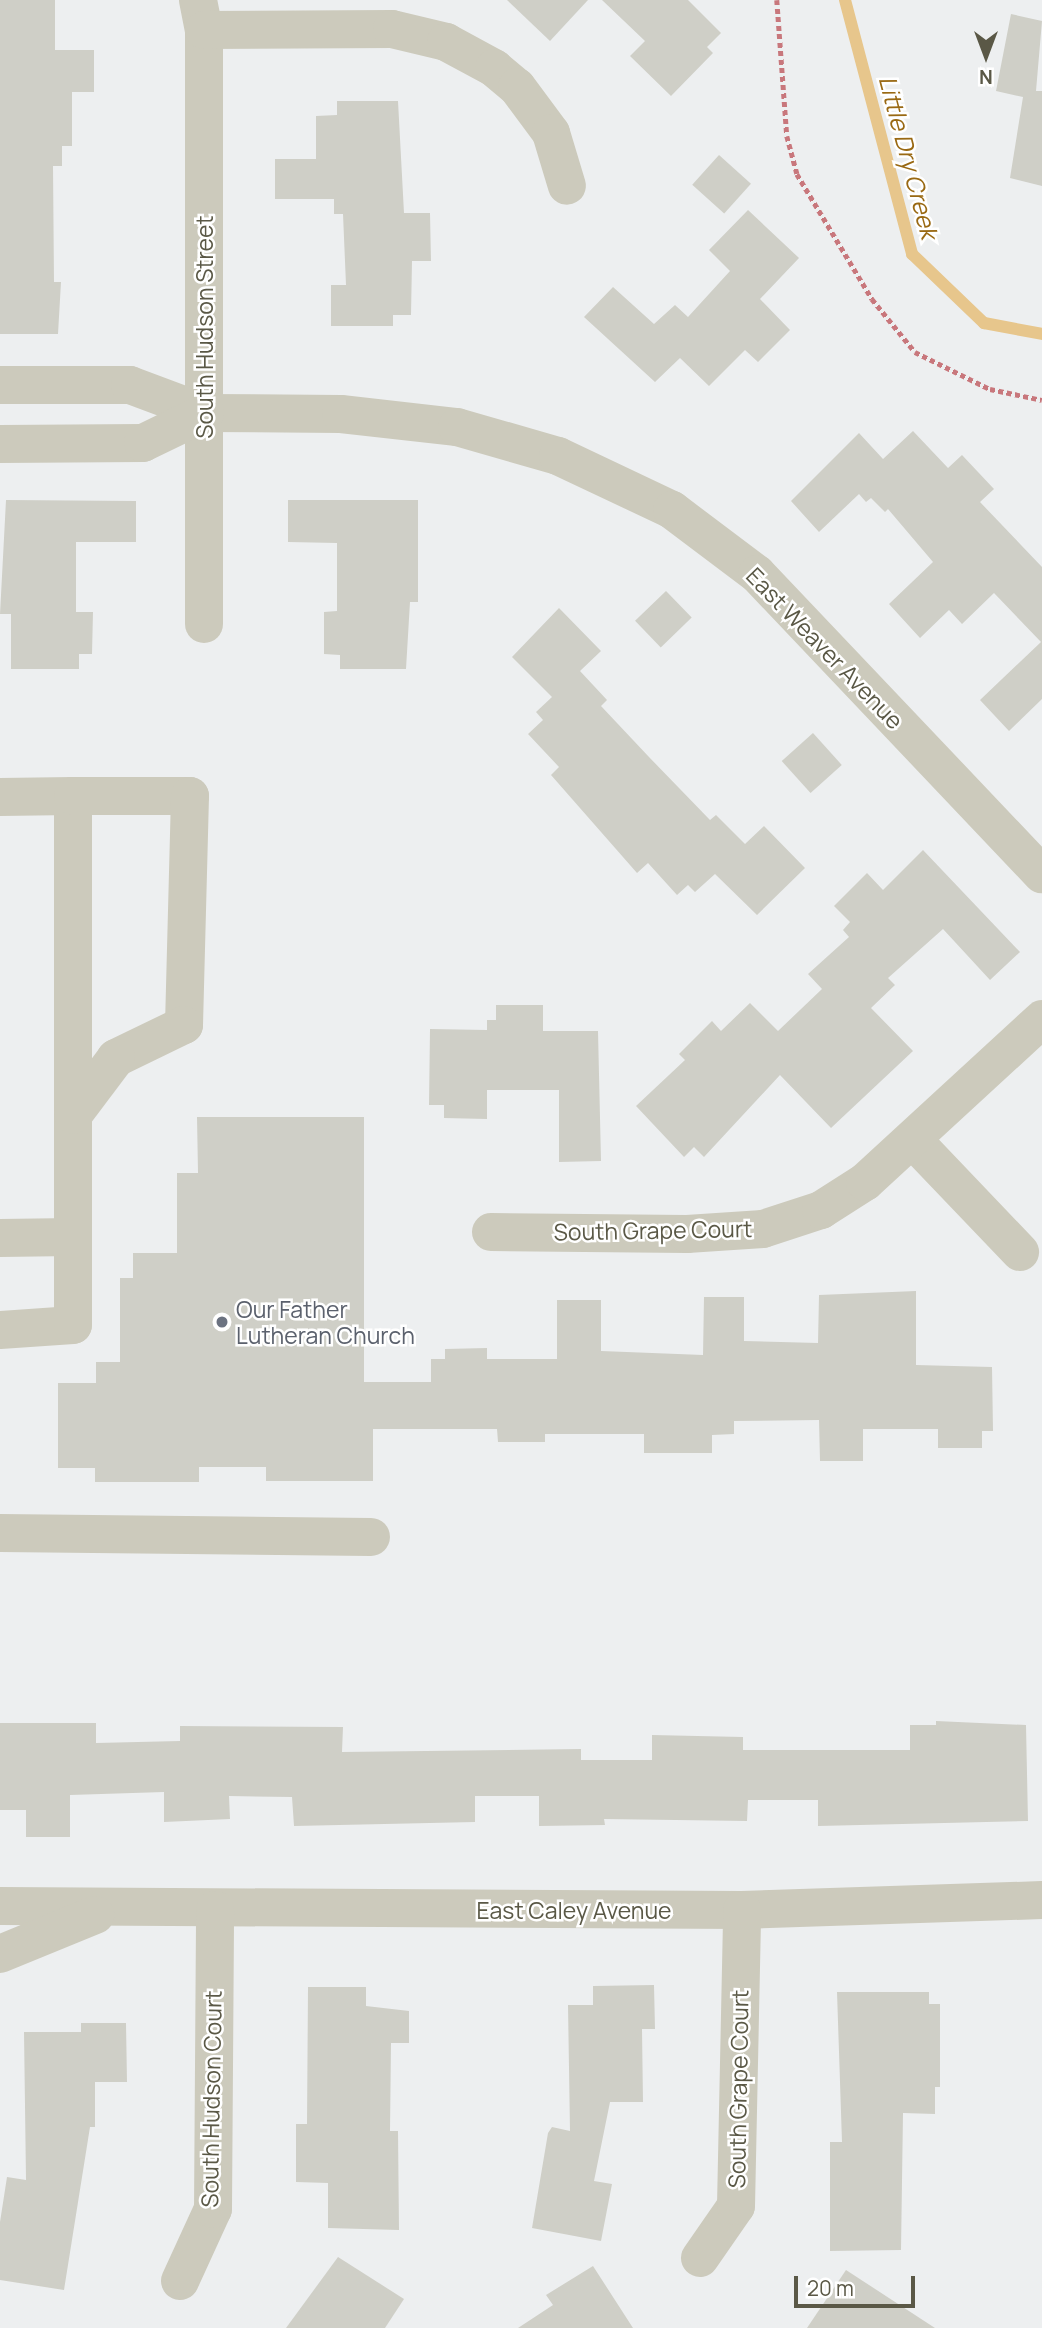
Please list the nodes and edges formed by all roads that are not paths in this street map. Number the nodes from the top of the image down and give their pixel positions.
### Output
1 (201, 15) edge
2 (567, 186) dead end
3 (0, 385) edge
4 (205, 413) junction
5 (0, 444) edge
6 (204, 624) dead end
7 (73, 796) junction
8 (0, 797) edge
9 (1042, 874) edge
10 (1042, 1018) edge
11 (73, 1115) junction
12 (913, 1140) junction
13 (491, 1232) dead end
14 (73, 1237) junction
15 (0, 1238) edge
16 (1020, 1252) dead end
17 (0, 1330) edge
18 (0, 1533) edge
19 (371, 1537) dead end
20 (1042, 1900) edge
21 (0, 1906) edge
22 (107, 1910) junction
23 (215, 1910) junction
24 (742, 1910) junction
25 (0, 1954) edge
26 (701, 2258) dead end
27 (180, 2281) dead end

1 - 2 street, South Hudson Street
1 - 4 street, South Hudson Street
3 - 4 street, East Weaver Avenue
4 - 5 street, East Weaver Avenue
4 - 6 street, South Hudson Street
4 - 9 street, East Weaver Avenue
7 - 8 street
7 - 11 street
7 - 11 street
10 - 12 street, South Grape Court
11 - 14 street
12 - 13 street, South Grape Court
12 - 16 street
14 - 15 street
14 - 17 street
18 - 19 street
20 - 24 street, East Caley Avenue
21 - 22 street, East Caley Avenue
22 - 23 street, East Caley Avenue
22 - 25 street, East Caley Avenue
23 - 24 street, East Caley Avenue
23 - 27 street, South Hudson Court
24 - 26 street, South Grape Court

